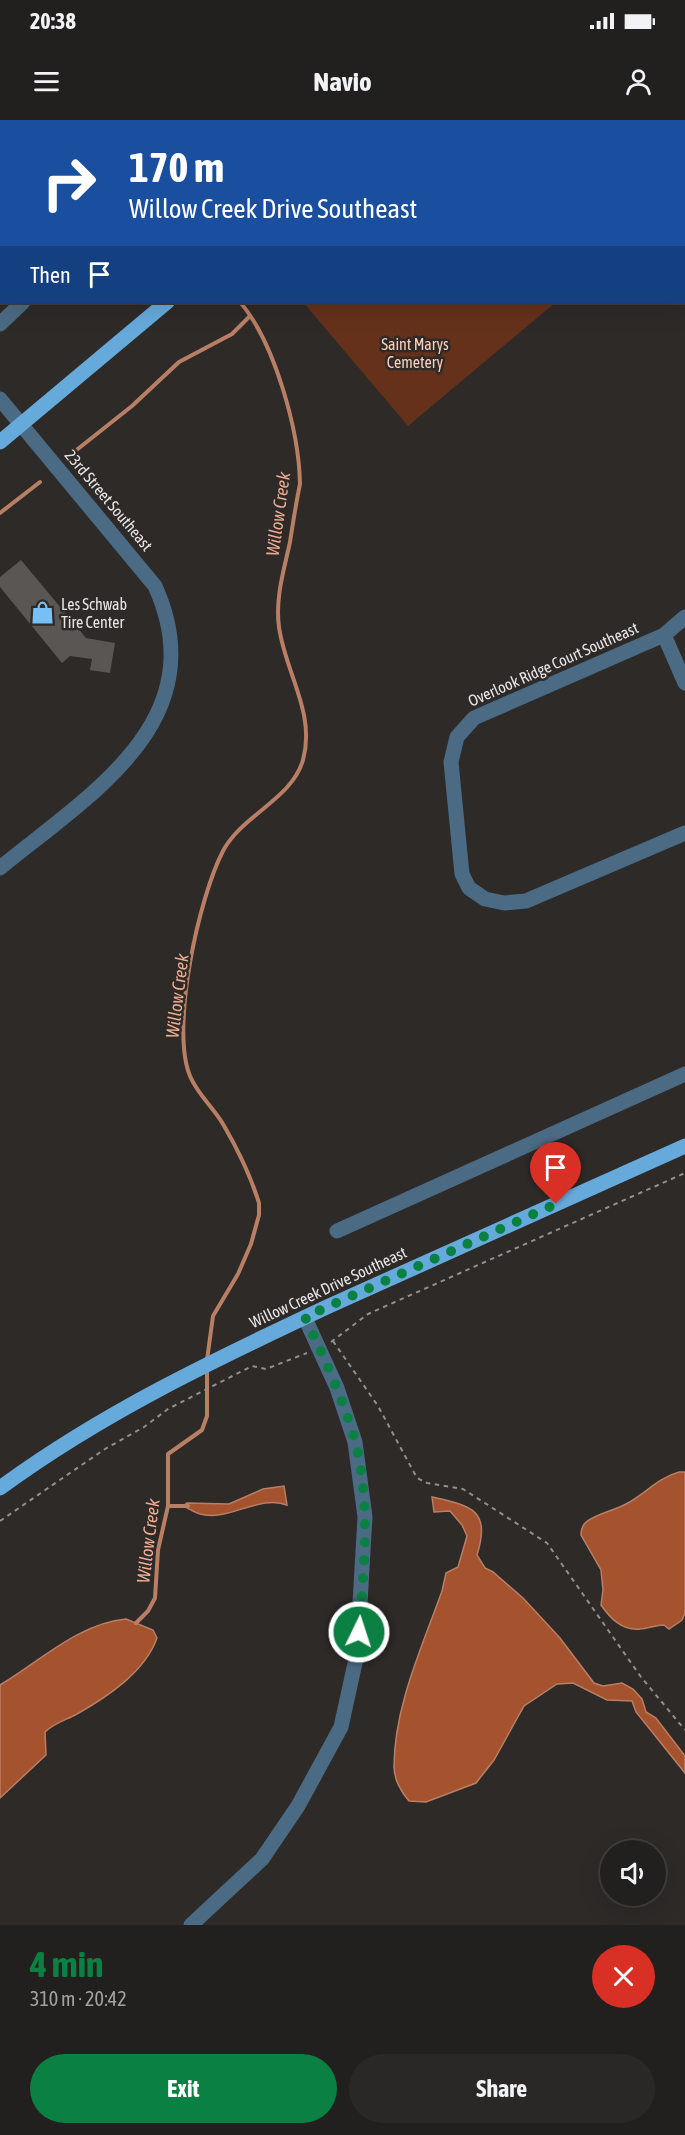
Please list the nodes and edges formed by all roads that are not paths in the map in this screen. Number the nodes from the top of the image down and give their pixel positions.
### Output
1 (22, 303) edge
2 (166, 303) edge
3 (0, 324) edge
4 (0, 399) edge
5 (22, 424) junction
6 (0, 442) edge
7 (685, 617) edge
8 (664, 635) junction
9 (685, 683) edge
10 (685, 833) edge
11 (0, 868) edge
12 (685, 1074) edge
13 (685, 1146) edge
14 (337, 1232) dead end
15 (305, 1317) junction
16 (0, 1488) edge
17 (191, 1925) edge

1 - 3 street
2 - 5 main road
4 - 5 street, 23rd Street Southeast
5 - 6 main road
5 - 11 street, 23rd Street Southeast
7 - 8 street, Overlook Ridge Court Southeast
8 - 9 street
8 - 10 street, Overlook Ridge Court Southeast
12 - 14 street
13 - 15 main road, Willow Creek Drive Southeast
15 - 16 main road, Willow Creek Drive Southeast
15 - 17 street

